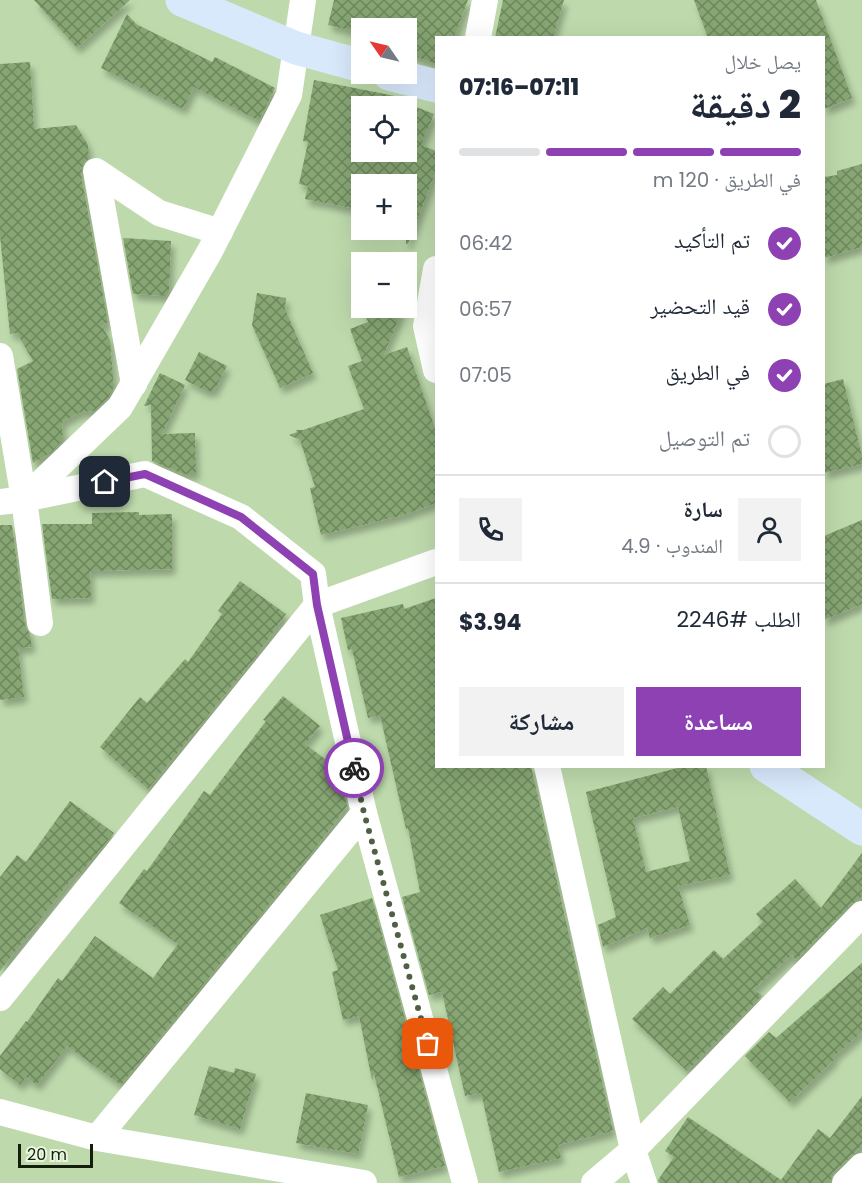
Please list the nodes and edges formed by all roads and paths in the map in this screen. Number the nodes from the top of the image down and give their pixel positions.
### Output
1 (182, 0) edge
2 (303, 0) edge
3 (485, 0) edge
4 (478, 36) edge
5 (296, 48) junction
6 (351, 63) edge
7 (417, 81) edge
8 (435, 86) edge
9 (220, 232) junction
10 (435, 275) edge
11 (0, 356) edge
12 (435, 366) edge
13 (134, 384) junction
14 (12, 500) edge
15 (435, 562) edge
16 (317, 605) junction
17 (40, 623) dead end
18 (547, 768) edge
19 (769, 768) edge
20 (364, 813) junction
21 (862, 830) edge
22 (862, 914) edge
23 (0, 998) edge
24 (0, 1113) edge
25 (97, 1138) junction
26 (633, 1150) junction
27 (862, 1166) edge
28 (364, 1183) edge
29 (465, 1183) edge
30 (594, 1183) edge
31 (644, 1183) edge
32 (845, 1183) edge

1 - 5 street
2 - 5 street
3 - 4 street
5 - 6 street
5 - 9 street
7 - 8 street
9 - 13 street
9 - 13 street
10 - 12 street
11 - 14 street
13 - 14 street
14 - 16 street
14 - 17 street
15 - 16 street
16 - 20 street
16 - 23 street
18 - 26 street
19 - 21 street
20 - 25 street
20 - 29 street
22 - 26 street
24 - 25 street
25 - 28 street
26 - 30 street
26 - 31 street
27 - 32 street

